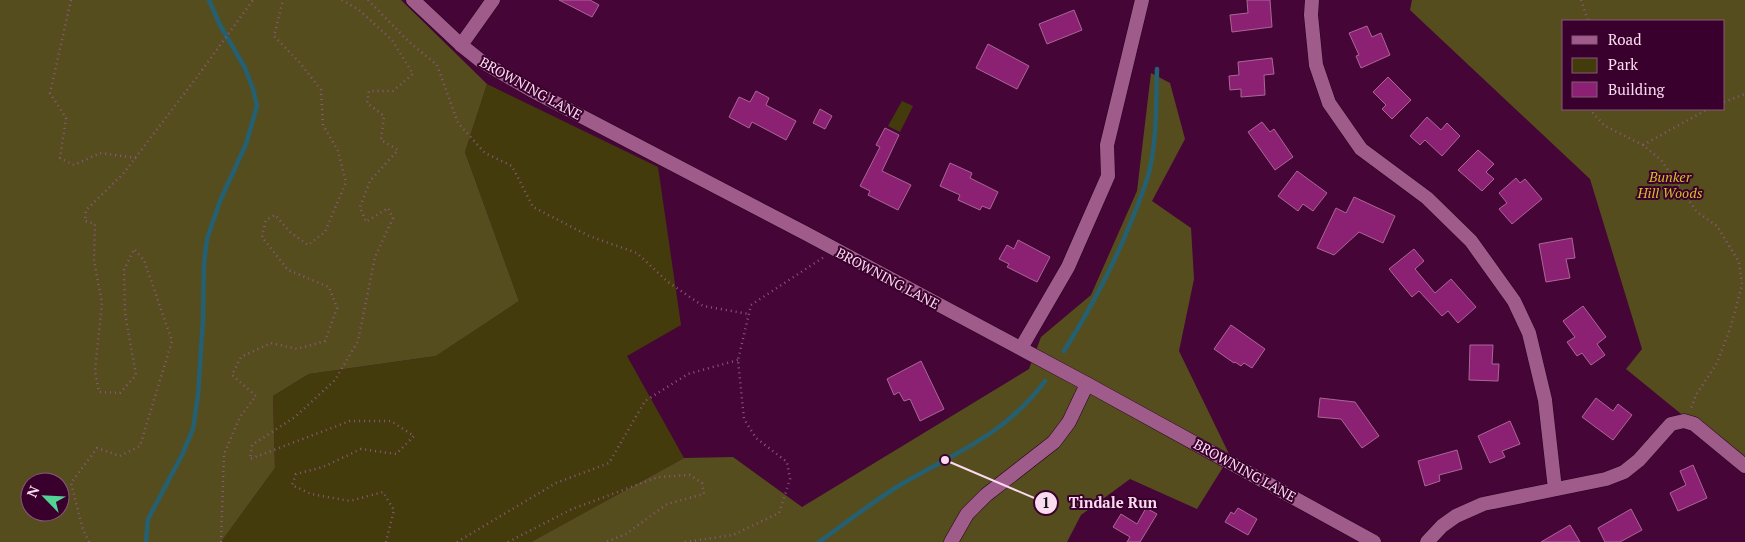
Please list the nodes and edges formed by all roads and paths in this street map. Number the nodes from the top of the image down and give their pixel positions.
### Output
1 (71, 0) edge
2 (253, 0) edge
3 (284, 0) edge
4 (342, 0) edge
5 (368, 0) edge
6 (413, 0) edge
7 (493, 0) edge
8 (1142, 0) edge
9 (1312, 0) edge
10 (1581, 0) edge
11 (1588, 20) edge
12 (461, 45) junction
13 (1745, 94) edge
14 (1725, 102) edge
15 (1590, 110) edge
16 (1706, 110) edge
17 (1643, 145) junction
18 (136, 158) junction
19 (836, 250) junction
20 (749, 314) junction
21 (1021, 348) junction
22 (738, 360) junction
23 (1087, 384) junction
24 (1690, 423) junction
25 (1745, 466) edge
26 (1555, 489) junction
27 (89, 542) edge
28 (221, 542) edge
29 (386, 542) edge
30 (457, 542) edge
31 (508, 542) edge
32 (606, 542) edge
33 (685, 542) edge
34 (951, 542) edge
35 (1374, 542) edge
36 (1427, 542) edge

1 - 18 path
2 - 18 path
3 - 28 path
4 - 29 path
5 - 20 path
6 - 12 street, BROWNING LANE
7 - 12 street
8 - 21 street
9 - 26 street
10 - 11 path
12 - 19 street, BROWNING LANE
13 - 14 path
15 - 17 path
16 - 17 path
17 - 24 path
18 - 27 path
19 - 20 path
19 - 21 street, BROWNING LANE
20 - 22 path
21 - 23 street, BROWNING LANE
22 - 30 path
22 - 33 path
23 - 34 street
23 - 35 street, BROWNING LANE
24 - 25 street
24 - 26 street
26 - 36 street
31 - 32 path

